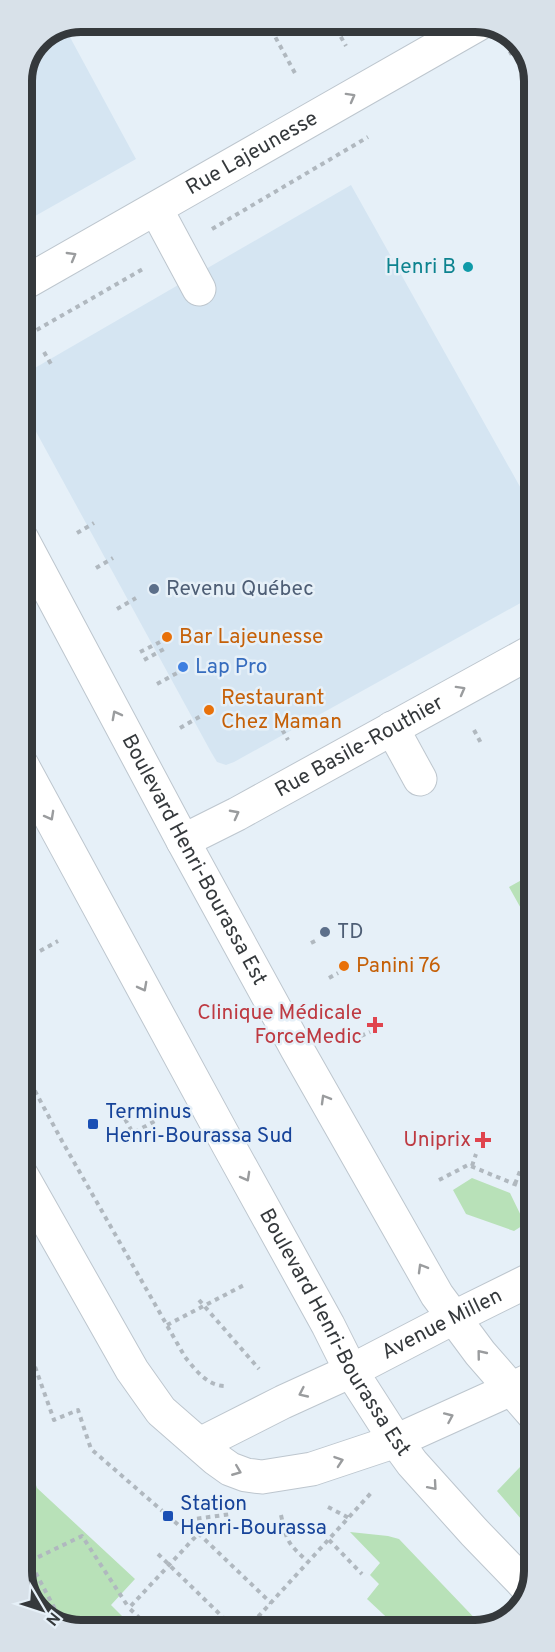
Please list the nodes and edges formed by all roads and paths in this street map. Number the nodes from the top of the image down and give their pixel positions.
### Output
1 (273, 32) edge
2 (338, 32) edge
3 (465, 32) edge
4 (346, 46) dead end
5 (296, 75) dead end
6 (376, 132) dead end
7 (156, 208) junction
8 (204, 234) dead end
9 (32, 279) edge
10 (199, 289) dead end
11 (78, 307) dead end
12 (32, 333) edge
13 (44, 352) dead end
14 (51, 364) dead end
15 (93, 524) dead end
16 (77, 534) dead end
17 (32, 558) edge
18 (113, 558) dead end
19 (96, 568) dead end
20 (136, 598) dead end
21 (117, 609) dead end
22 (160, 642) dead end
23 (164, 649) dead end
24 (140, 652) dead end
25 (524, 656) edge
26 (144, 660) dead end
27 (177, 673) dead end
28 (157, 684) dead end
29 (201, 716) dead end
30 (278, 722) dead end
31 (470, 723) dead end
32 (180, 728) dead end
33 (392, 728) junction
34 (289, 742) dead end
35 (482, 745) dead end
36 (420, 779) dead end
37 (32, 783) edge
38 (183, 841) junction
39 (319, 939) dead end
40 (58, 942) dead end
41 (310, 943) dead end
42 (40, 951) dead end
43 (338, 974) dead end
44 (329, 978) dead end
45 (370, 1032) dead end
46 (361, 1036) dead end
47 (32, 1085) edge
48 (125, 1119) dead end
49 (155, 1122) dead end
50 (476, 1154) dead end
51 (472, 1166) junction
52 (520, 1171) dead end
53 (439, 1180) dead end
54 (515, 1184) junction
55 (524, 1188) edge
56 (32, 1194) edge
57 (524, 1283) edge
58 (246, 1284) dead end
59 (199, 1299) dead end
60 (204, 1307) junction
61 (453, 1318) junction
62 (167, 1325) junction
63 (32, 1359) edge
64 (261, 1371) dead end
65 (351, 1371) junction
66 (523, 1384) edge
67 (231, 1385) dead end
68 (396, 1441) junction
69 (200, 1444) junction
70 (368, 1498) dead end
71 (280, 1508) dead end
72 (198, 1533) junction
73 (329, 1540) junction
74 (158, 1554) dead end
75 (32, 1560) edge
76 (308, 1562) junction
77 (32, 1565) edge
78 (169, 1566) junction
79 (362, 1574) dead end
80 (523, 1582) edge
81 (271, 1603) junction
82 (129, 1608) junction
83 (58, 1614) edge
84 (142, 1620) edge
85 (226, 1620) edge
86 (255, 1620) edge

1 - 5 path
2 - 4 path
7 -> 3 main road, Rue Lajeunesse
6 - 8 path, Rue Lajeunesse
9 -> 7 main road, Rue Lajeunesse
7 - 10 main road
11 - 12 path
13 - 14 path
15 - 16 path
38 -> 17 main road, Boulevard Henri-Bourassa Est
18 - 19 path
20 - 21 path
22 - 24 path
23 - 26 path
33 -> 25 main road, Rue Basile-Routhier
27 - 28 path
29 - 32 path
30 - 34 path
31 - 35 path
33 - 36 main road
38 -> 33 main road, Rue Basile-Routhier
37 -> 65 main road, Boulevard Henri-Bourassa Est
61 -> 38 main road, Boulevard Henri-Bourassa Est
39 - 41 path
40 - 42 path
43 - 44 path
45 - 46 path
47 - 62 path
48 - 49 path
50 - 51 path
51 - 53 path
51 - 54 path
52 - 54 path
54 - 55 path
56 - 69 main road
57 - 61 main road, Avenue Millen
58 - 60 path
59 - 60 path
60 - 62 path
60 - 64 path
61 - 65 main road, Avenue Millen
66 -> 61 main road, Boulevard Henri-Bourassa Est
62 - 67 path
63 - 72 path
65 - 68 main road, Boulevard Henri-Bourassa Est
65 -> 69 main road, Avenue Millen
68 -> 66 main road
69 -> 68 main road
68 -> 80 main road, Boulevard Henri-Bourassa Est
70 - 73 path
71 - 76 path
72 - 78 path
72 - 81 path
73 - 76 path
73 - 79 path
74 - 78 path
75 - 82 path
76 - 81 path
77 - 83 path
78 - 82 path
78 - 85 path
81 - 86 path
82 - 84 path

